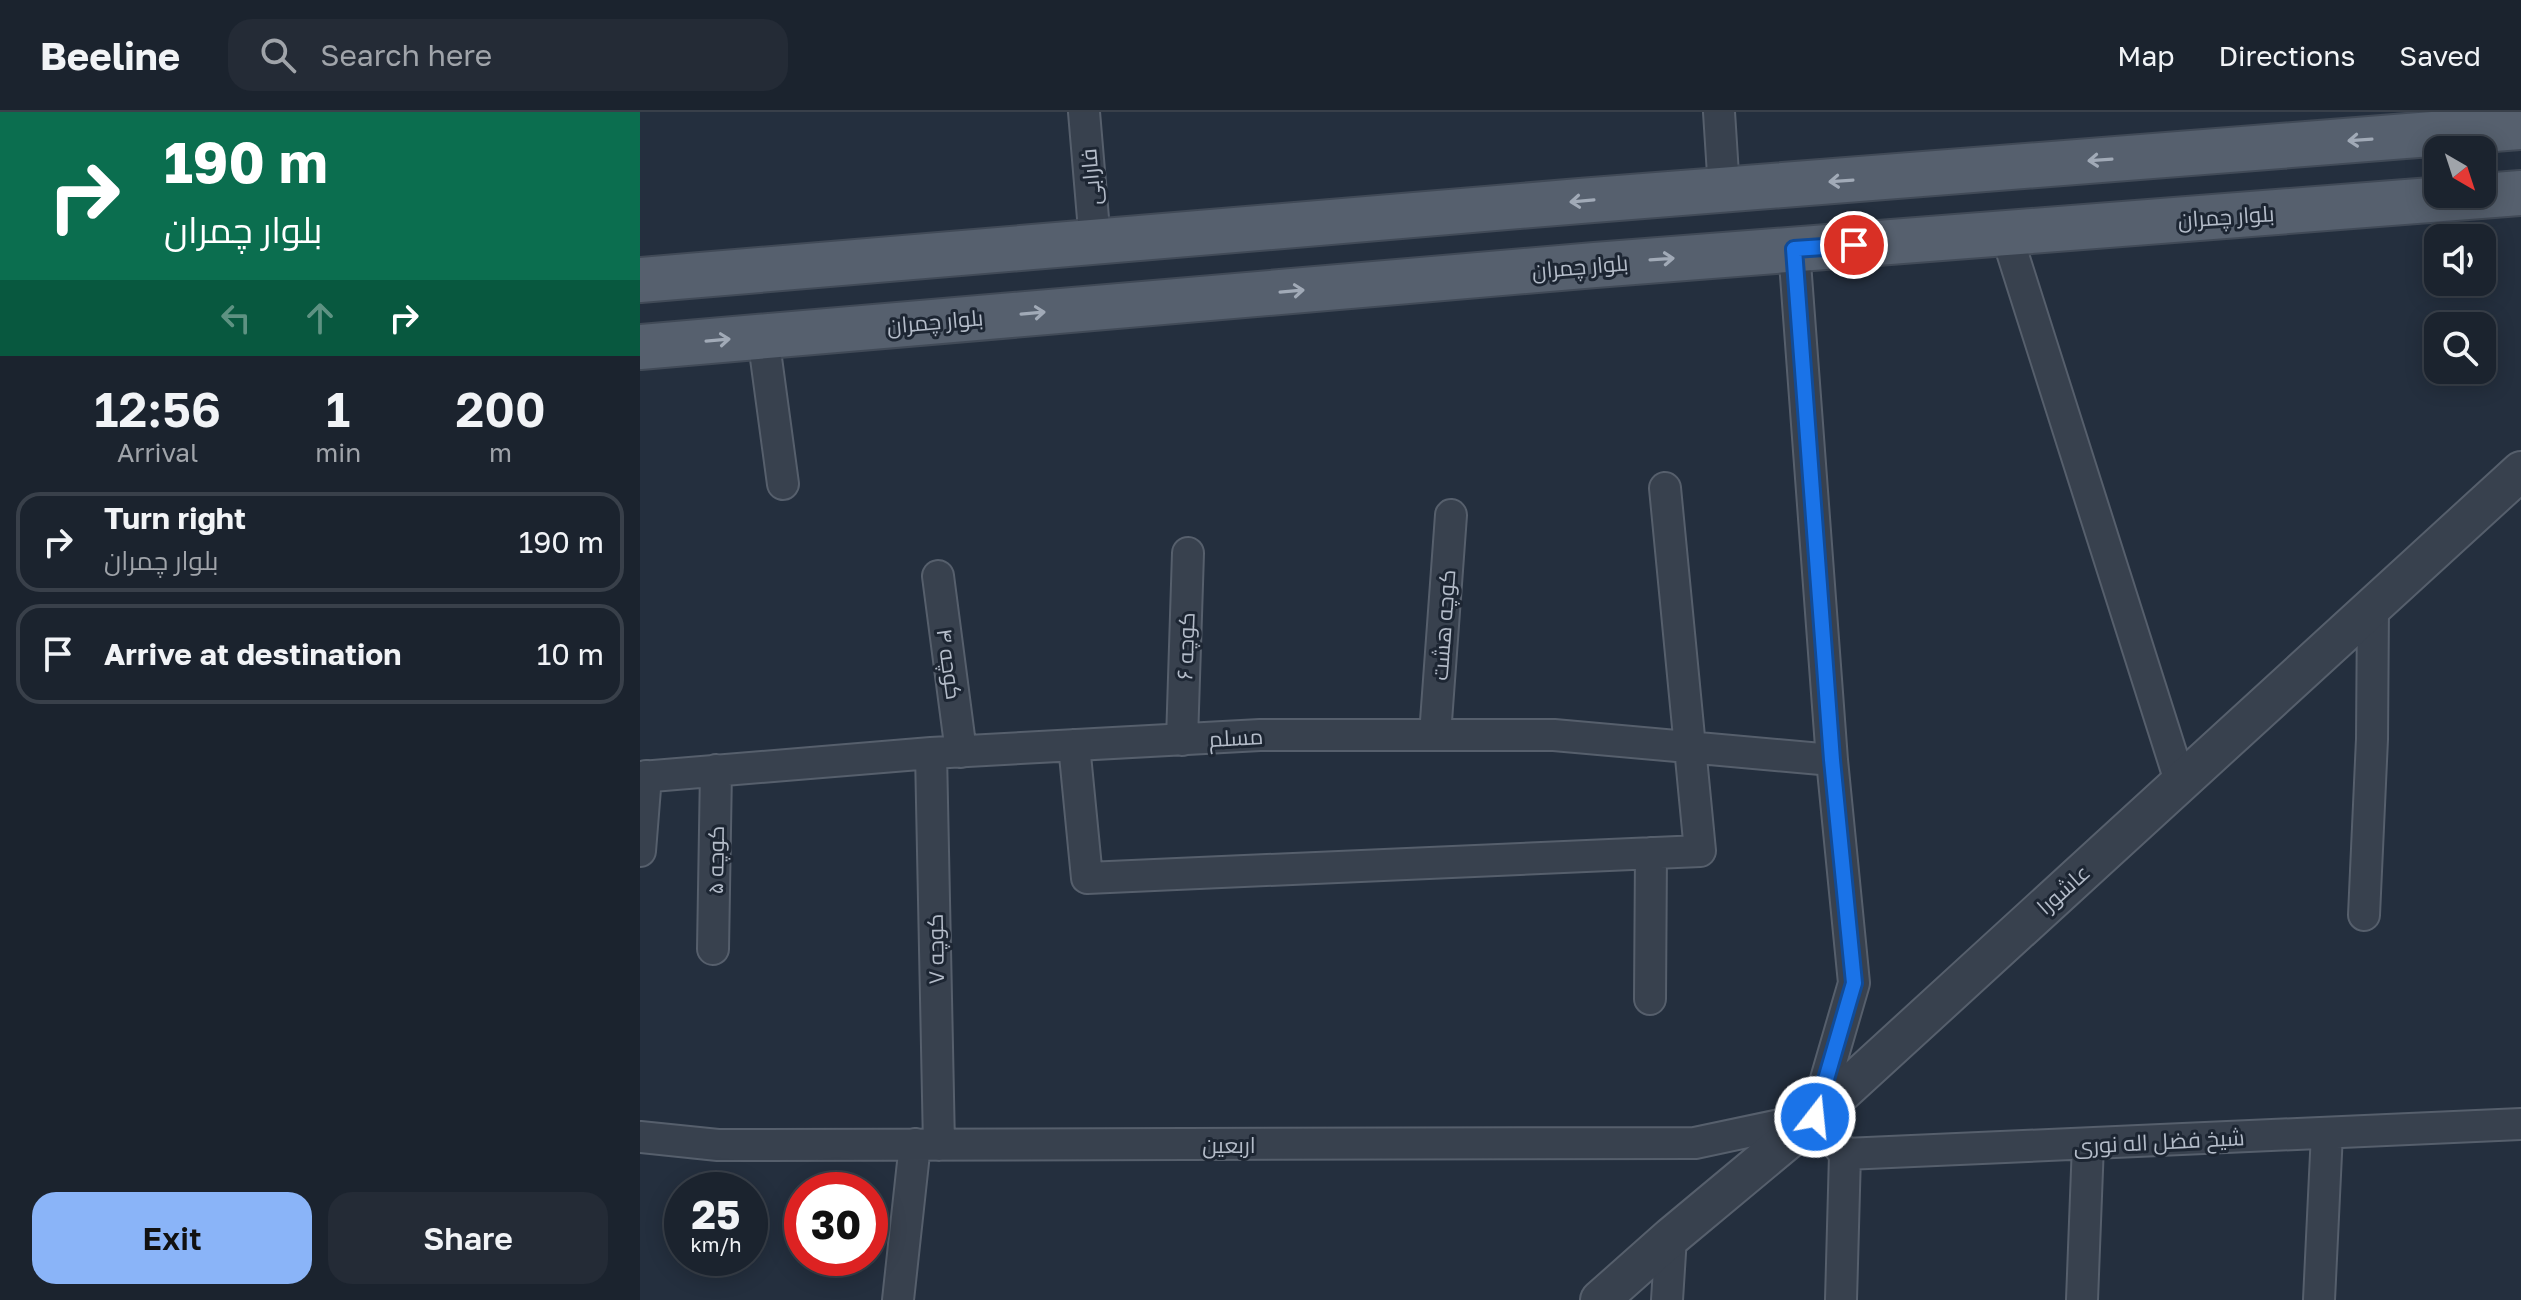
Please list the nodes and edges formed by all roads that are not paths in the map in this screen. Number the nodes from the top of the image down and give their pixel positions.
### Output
1 (1084, 112) edge
2 (1719, 112) edge
3 (2403, 124) edge
4 (2521, 127) edge
5 (1724, 190) junction
6 (2521, 193) edge
7 (2006, 233) junction
8 (1095, 242) junction
9 (1794, 249) junction
10 (640, 280) edge
11 (763, 336) junction
12 (640, 347) edge
13 (2521, 471) edge
14 (783, 484) dead end
15 (1665, 488) dead end
16 (1451, 515) dead end
17 (1188, 553) dead end
18 (938, 576) dead end
19 (2373, 606) junction
20 (1435, 735) junction
21 (1182, 740) junction
22 (1074, 745) junction
23 (1690, 747) junction
24 (961, 752) junction
25 (931, 753) junction
26 (1832, 760) junction
27 (716, 770) junction
28 (643, 777) edge
29 (2180, 781) junction
30 (640, 851) edge
31 (1651, 853) junction
32 (2364, 915) dead end
33 (713, 949) dead end
34 (1650, 999) dead end
35 (1815, 1117) junction
36 (2521, 1124) edge
37 (2327, 1133) junction
38 (640, 1137) edge
39 (927, 1144) junction
40 (2088, 1144) junction
41 (1845, 1154) junction
42 (1671, 1237) junction
43 (898, 1300) edge
44 (1600, 1300) edge
45 (1667, 1300) edge
46 (1841, 1300) edge
47 (2082, 1300) edge
48 (2319, 1300) edge

1 - 8 street, فارابی
2 - 5 street
3 - 4 main road
3 -> 5 main road
5 -> 8 main road
6 - 7 main road, بلوار چمران
7 - 9 main road, بلوار چمران
7 - 29 street
8 - 10 main road
11 -> 9 main road, بلوار چمران
9 - 26 street
12 -> 11 main road, بلوار چمران
11 - 14 street
13 - 19 street, عاشورا
15 - 23 street
16 - 20 street, کوچه هشت
17 - 21 street, کوچه ۶
18 - 24 street, کوچه ۴
19 - 29 street, عاشورا
19 - 32 street
20 - 21 street, مسلم
20 - 23 street, مسلم
21 - 22 street, مسلم
22 - 24 street, مسلم
22 - 31 street
23 - 26 street, مسلم
23 - 31 street
24 - 25 street, مسلم
25 - 27 street, مسلم
25 - 39 street, کوچه ۷
26 - 35 street
27 - 28 street, مسلم
27 - 33 street, کوچه ۵
28 - 30 street
29 - 35 street, عاشورا
31 - 34 street
35 - 39 street, اربعین
35 - 41 street
35 - 42 street, عاشورا
36 - 37 street, شیخ فضل اله نوری
37 - 40 street, شیخ فضل اله نوری
37 - 48 street
38 - 39 street, اربعین
39 - 43 street, کوچه ۷
40 - 41 street, شیخ فضل اله نوری
40 - 47 street
41 - 46 street
42 - 44 street, عاشورا
42 - 45 street

